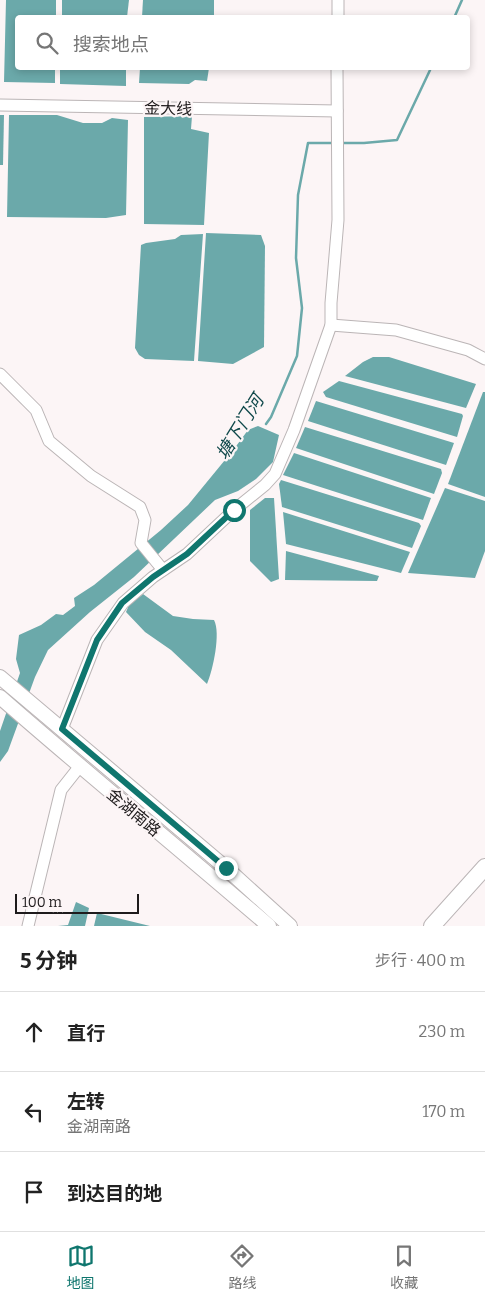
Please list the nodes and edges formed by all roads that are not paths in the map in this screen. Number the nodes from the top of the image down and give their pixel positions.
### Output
1 (338, 0) edge
2 (338, 15) edge
3 (337, 70) edge
4 (0, 105) edge
5 (337, 111) junction
6 (331, 325) junction
7 (485, 359) edge
8 (0, 374) edge
9 (162, 570) junction
10 (4, 680) edge
11 (1, 698) edge
12 (62, 729) junction
13 (80, 766) junction
14 (485, 867) edge
15 (485, 883) edge
16 (28, 926) edge
17 (269, 926) edge
18 (290, 926) edge
19 (432, 926) edge
20 (446, 926) edge

1 - 2 street
3 - 5 street
4 - 5 street, 金大线
5 - 6 street
6 - 7 street
6 - 9 street
8 - 9 street
9 - 12 street
10 - 12 main road, 金湖南路
11 - 13 main road, 金湖南路
12 - 18 main road, 金湖南路
13 - 16 street
13 - 17 main road, 金湖南路
14 - 19 highway
15 - 20 highway

